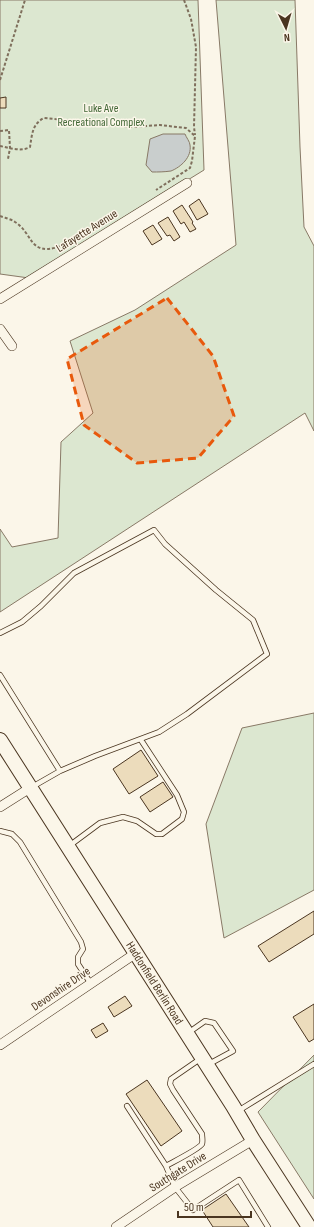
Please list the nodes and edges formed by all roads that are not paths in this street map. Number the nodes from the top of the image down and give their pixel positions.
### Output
1 (187, 183) dead end
2 (0, 299) edge
3 (0, 329) edge
4 (12, 346) dead end
5 (0, 633) edge
6 (0, 675) edge
7 (0, 740) edge
8 (141, 740) junction
9 (60, 771) junction
10 (30, 788) junction
11 (0, 807) edge
12 (0, 831) edge
13 (68, 847) junction
14 (136, 953) junction
15 (91, 984) junction
16 (187, 1033) junction
17 (0, 1045) edge
18 (205, 1061) junction
19 (314, 1064) edge
20 (127, 1106) dead end
21 (237, 1112) junction
22 (253, 1140) junction
23 (166, 1166) junction
24 (175, 1186) junction
25 (307, 1226) edge
26 (116, 1227) edge
27 (268, 1227) edge

1 - 2 street, Lafayette Avenue
3 - 4 street
5 - 8 lane
6 - 9 lane
7 - 10 main road, Haddonfield Berlin Road
8 - 9 lane
8 - 13 lane
9 - 10 lane
10 - 11 street
10 - 13 main road, Haddonfield Berlin Road
12 - 15 lane
13 - 14 main road, Haddonfield Berlin Road
14 - 15 street, Devonshire Drive
14 - 16 main road, Haddonfield Berlin Road
15 - 17 street, Devonshire Drive
16 - 18 main road, Haddonfield Berlin Road
16 - 18 lane
18 - 21 main road, Haddonfield Berlin Road
18 - 23 lane
19 - 21 lane
20 - 23 lane
21 - 22 main road, Haddonfield Berlin Road
22 - 24 street, Southgate Drive
22 - 25 main road, Haddonfield Berlin Road
23 - 24 lane
24 - 26 street, Southgate Drive
24 - 27 lane

